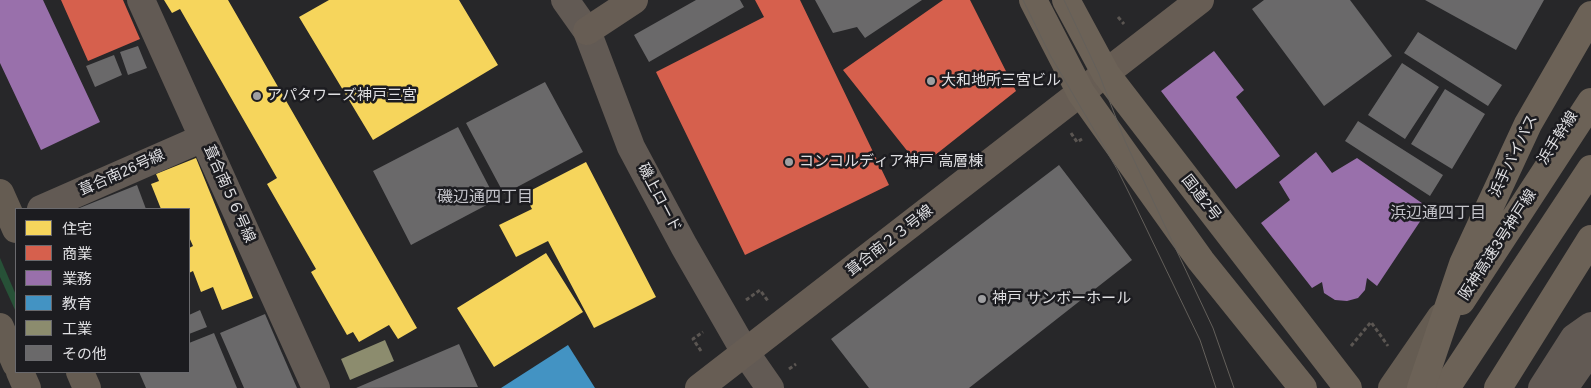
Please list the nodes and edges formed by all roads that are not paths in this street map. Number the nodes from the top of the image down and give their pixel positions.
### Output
1 (141, 0) edge
2 (565, 0) edge
3 (634, 0) edge
4 (1033, 0) edge
5 (1066, 0) edge
6 (1200, 0) edge
7 (1591, 15) edge
8 (587, 31) junction
9 (1106, 74) junction
10 (1591, 87) edge
11 (1081, 94) junction
12 (1591, 102) edge
13 (203, 138) junction
14 (1591, 169) edge
15 (1591, 177) edge
16 (0, 193) edge
17 (43, 208) edge
18 (15, 224) edge
19 (1591, 239) edge
20 (1591, 326) edge
21 (0, 327) edge
22 (746, 352) junction
23 (1591, 353) edge
24 (15, 362) edge
25 (20, 373) edge
26 (80, 373) edge
27 (1340, 378) edge
28 (1406, 383) edge
29 (27, 388) edge
30 (87, 388) edge
31 (316, 388) edge
32 (699, 388) edge
33 (770, 388) edge
34 (1303, 388) edge
35 (1446, 388) edge
36 (1453, 388) edge
37 (1498, 388) edge
38 (1542, 388) edge
39 (1564, 388) edge

1 - 13 street, 葺合南５６号線
2 - 8 street, 磯上ロード
3 - 8 street
4 - 11 highway
5 - 9 highway, 国道2号
6 - 9 street, 葺合南２３号線
7 - 28 highway, 浜手バイパス, bridge
8 - 22 street, 磯上ロード
9 - 11 street, 葺合南２３号線
9 - 27 highway, 国道2号
10 - 28 main road, 浜手幹線
11 - 22 street, 葺合南２３号線
11 - 34 highway
12 - 28 highway, 阪神高速3号神戸線, bridge
13 - 17 street, 葺合南26号線
13 - 31 street, 葺合南５６号線
14 - 35 highway
15 - 36 main road
16 - 18 main road
19 - 37 highway
20 - 38 street
21 - 24 main road
22 - 32 street, 葺合南２３号線
22 - 33 street, 磯上ロード
23 - 39 street
25 - 29 main road
26 - 30 main road

